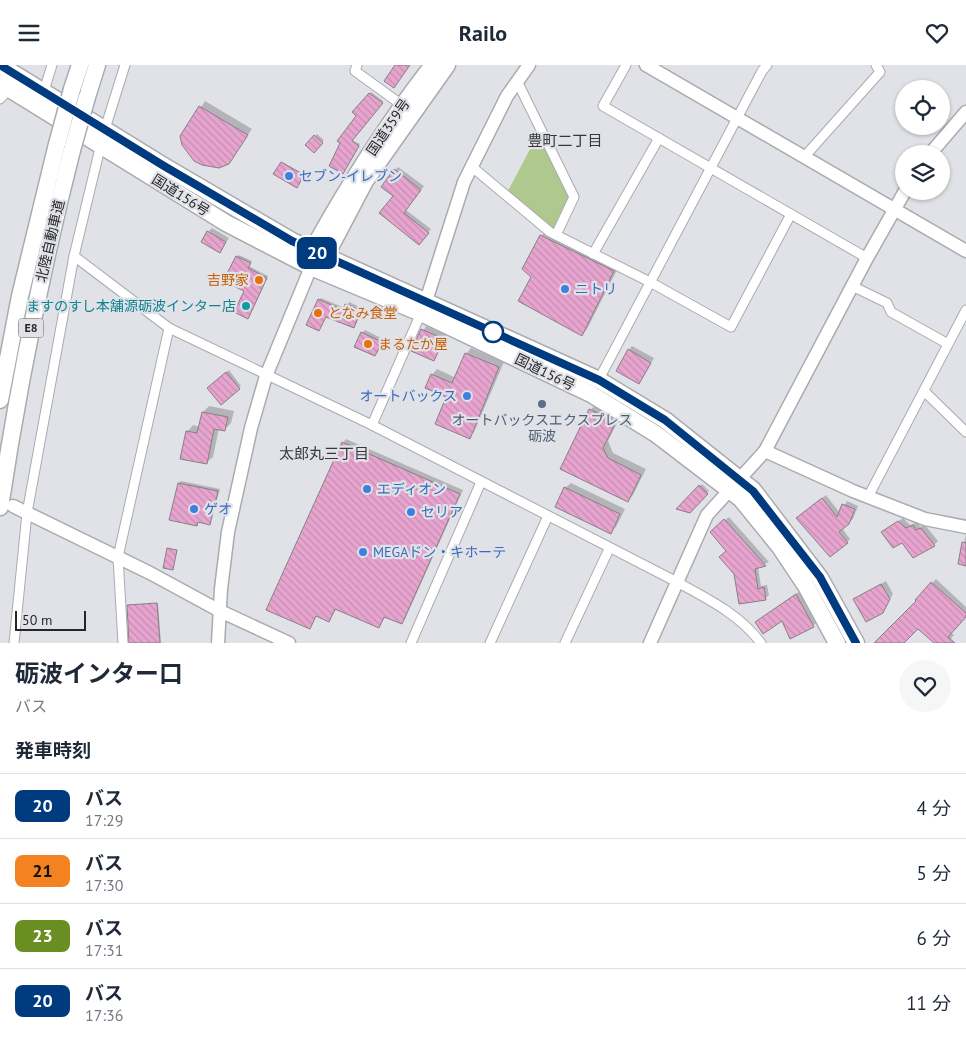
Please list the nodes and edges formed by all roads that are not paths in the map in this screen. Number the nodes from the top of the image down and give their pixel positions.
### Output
1 (0, 65) edge
2 (52, 65) edge
3 (80, 65) edge
4 (97, 65) edge
5 (125, 65) edge
6 (357, 65) edge
7 (433, 65) edge
8 (447, 65) edge
9 (529, 65) edge
10 (626, 65) edge
11 (646, 65) edge
12 (767, 65) edge
13 (876, 65) edge
14 (517, 81) junction
15 (7, 87) edge
16 (44, 91) junction
17 (402, 105) junction
18 (966, 112) edge
19 (736, 117) junction
20 (105, 129) junction
21 (659, 138) junction
22 (101, 145) junction
23 (938, 145) edge
24 (805, 156) junction
25 (472, 166) junction
26 (709, 167) junction
27 (899, 200) edge
28 (893, 209) junction
29 (791, 214) junction
30 (556, 235) junction
31 (966, 251) edge
32 (593, 253) junction
33 (74, 256) junction
34 (316, 258) junction
35 (867, 258) junction
36 (650, 282) junction
37 (852, 286) junction
38 (424, 307) junction
39 (966, 310) edge
40 (169, 327) junction
41 (948, 343) junction
42 (266, 376) junction
43 (595, 387) junction
44 (924, 391) junction
45 (0, 400) edge
46 (372, 425) junction
47 (966, 432) edge
48 (765, 451) junction
49 (481, 482) junction
50 (734, 483) junction
51 (868, 497) junction
52 (7, 507) edge
53 (27, 513) junction
54 (548, 516) junction
55 (966, 527) edge
56 (609, 549) junction
57 (118, 557) junction
58 (677, 582) junction
59 (220, 611) junction
60 (14, 643) edge
61 (123, 643) edge
62 (218, 643) edge
63 (289, 643) edge
64 (410, 643) edge
65 (490, 643) edge
66 (565, 643) edge
67 (650, 643) edge
68 (761, 643) edge
69 (837, 643) edge
70 (856, 643) edge

1 - 15 highway, 国道156号
2 - 16 street
3 - 45 highway, 北陸自動車道 / E8, bridge
4 - 52 highway, 北陸自動車道 / E8, bridge
5 - 20 street
6 - 17 street
7 - 17 highway, 国道359号
8 - 34 highway, 国道359号
9 - 14 street
10 - 21 street
11 - 19 street
12 - 19 street
13 - 24 street
14 - 25 street
14 - 30 street
15 - 16 highway, 国道156号
15 - 22 highway, 国道156号
16 - 20 highway, 国道156号
17 - 34 highway, 国道359号
18 - 23 street
19 - 24 street
19 - 26 street
20 - 22 street
20 - 34 highway, 国道156号
21 - 26 street
21 - 32 street
22 - 33 street
22 - 34 highway, 国道156号
24 - 28 street
25 - 30 street
25 - 38 street
26 - 29 street
26 - 36 street
27 - 28 street
28 - 31 street
28 - 35 street
29 - 35 street
29 - 36 street
30 - 32 street
32 - 36 street
33 - 40 street
33 - 53 street
34 - 38 highway, 国道156号
34 - 42 street
35 - 37 street
36 - 43 street
37 - 41 street
37 - 48 street
38 - 43 highway, 国道156号
38 - 46 street
39 - 41 street
40 - 42 street
40 - 57 street
41 - 44 street
42 - 46 street
42 - 59 street
43 - 50 highway, 国道156号
44 - 47 street
44 - 51 street
46 - 49 street
48 - 50 street
48 - 51 street
49 - 54 street
49 - 64 street
50 - 58 street
50 - 69 highway, 国道156号
50 - 70 highway, 国道156号
51 - 55 street
52 - 53 street
53 - 57 street
53 - 60 street
54 - 56 street
54 - 65 street
56 - 58 street
56 - 66 street
57 - 59 street
57 - 61 street
58 - 67 street
58 - 68 street
59 - 62 street
59 - 63 street

